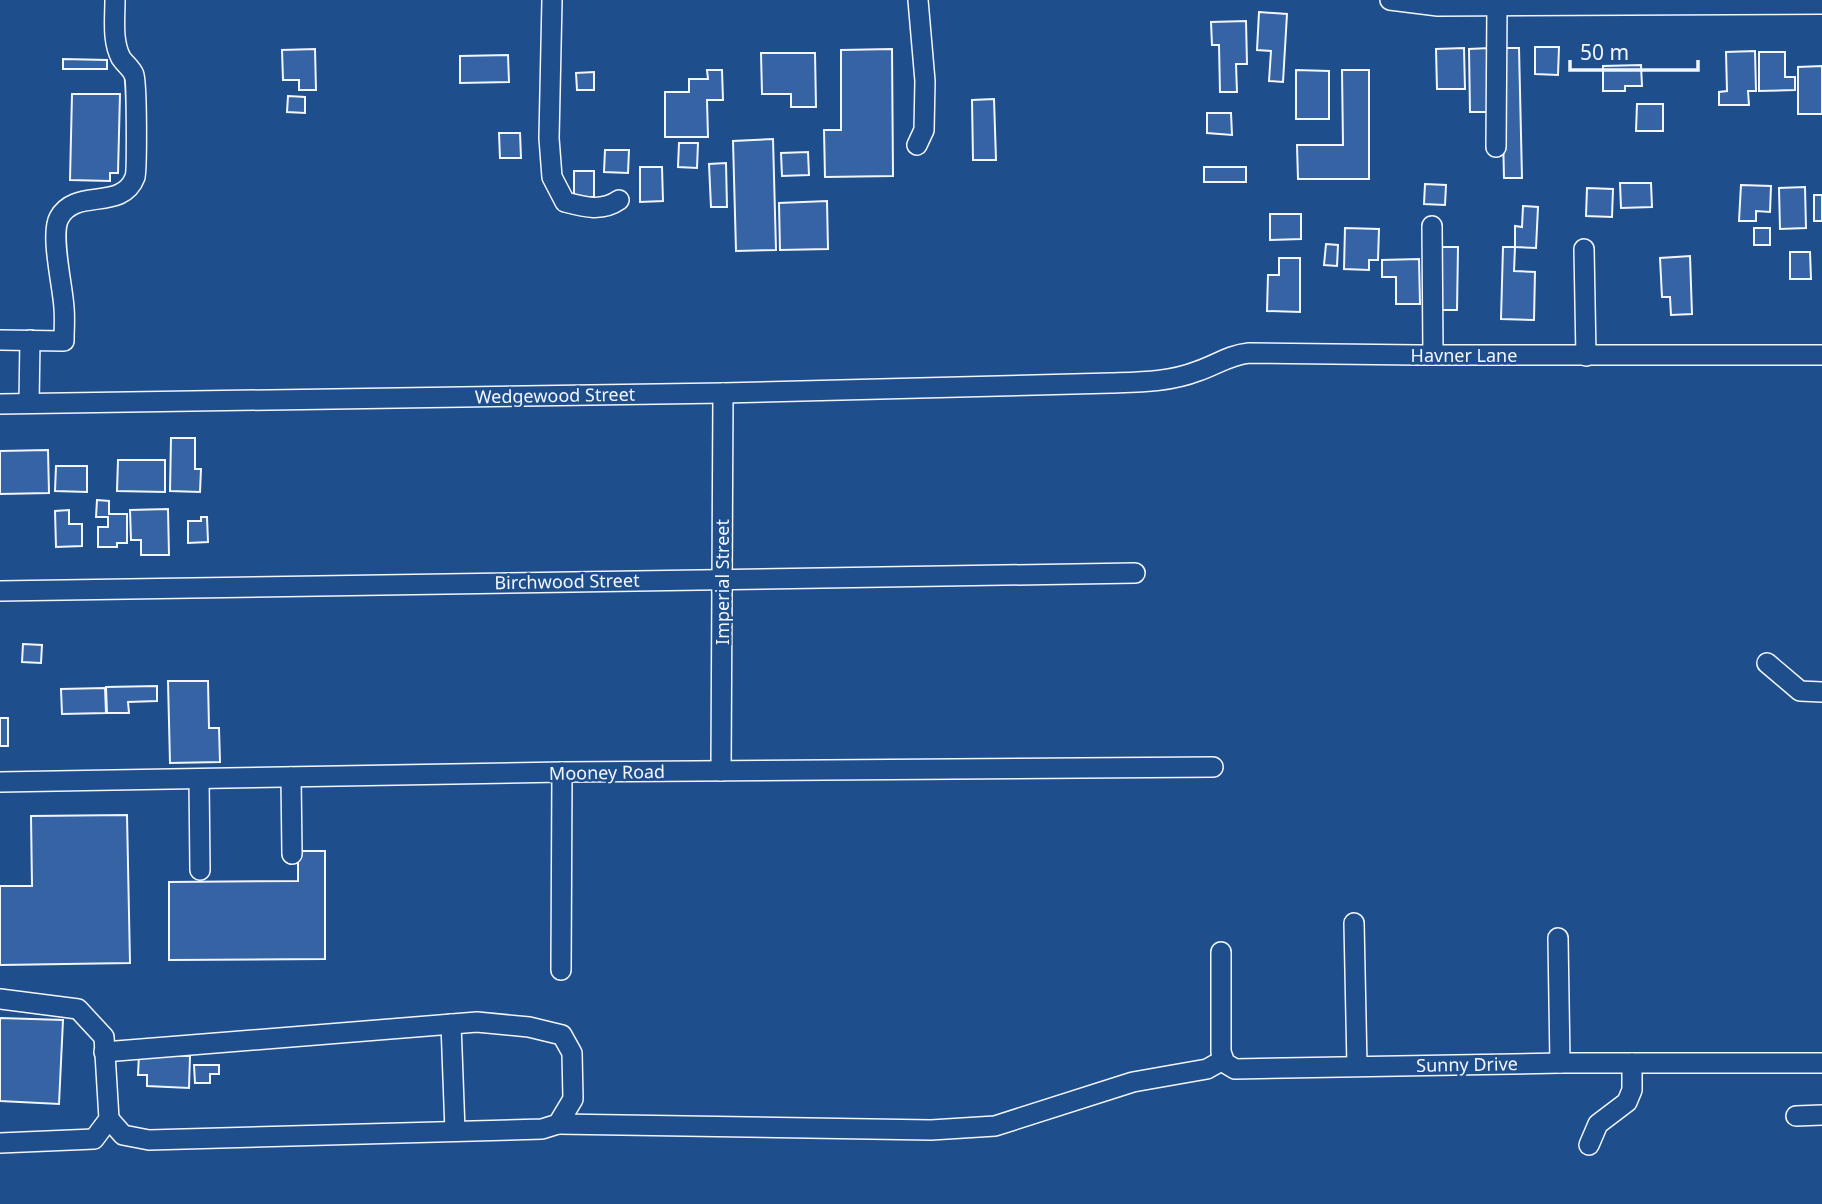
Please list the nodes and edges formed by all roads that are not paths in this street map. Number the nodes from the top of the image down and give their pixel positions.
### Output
1 (115, 0) edge
2 (552, 0) edge
3 (918, 0) edge
4 (1390, 0) edge
5 (1438, 3) edge
6 (1822, 4) edge
7 (1497, 6) junction
8 (917, 145) dead end
9 (1496, 147) dead end
10 (619, 200) dead end
11 (1432, 226) dead end
12 (1584, 249) dead end
13 (0, 340) edge
14 (30, 340) junction
15 (1433, 355) junction
16 (1822, 355) edge
17 (1586, 356) junction
18 (1111, 383) joint
19 (723, 393) junction
20 (29, 403) junction
21 (0, 404) edge
22 (1135, 573) dead end
23 (722, 579) junction
24 (0, 592) edge
25 (1767, 663) dead end
26 (1822, 692) edge
27 (1213, 767) dead end
28 (721, 771) junction
29 (562, 772) junction
30 (290, 777) junction
31 (199, 779) junction
32 (0, 782) edge
33 (292, 854) dead end
34 (200, 870) dead end
35 (1354, 923) dead end
36 (1558, 939) dead end
37 (1221, 952) dead end
38 (561, 970) dead end
39 (0, 999) edge
40 (452, 1024) junction
41 (104, 1052) junction
42 (1223, 1060) junction
43 (1560, 1063) junction
44 (1632, 1063) junction
45 (1822, 1063) edge
46 (1357, 1066) junction
47 (1822, 1115) edge
48 (1796, 1116) dead end
49 (108, 1119) junction
50 (558, 1124) junction
51 (455, 1131) junction
52 (0, 1143) edge
53 (1589, 1145) dead end

1 - 14 street
2 - 10 street
3 - 8 street
4 - 5 street
5 - 7 street
6 - 7 street
7 - 9 street
11 - 15 street
12 - 17 street
13 - 14 street
14 - 20 street
15 - 17 street, Havner Lane
15 - 18 street, Havner Lane
16 - 17 street, Havner Lane
18 - 19 street, Wedgewood Street
19 - 20 street, Wedgewood Street
19 - 23 street, Imperial Street
20 - 21 street, Wedgewood Street
22 - 23 street, Birchwood Street
23 - 24 street, Birchwood Street
23 - 28 street, Imperial Street
25 - 26 street
27 - 28 street, Mooney Road
28 - 29 street, Mooney Road
29 - 30 street, Mooney Road
29 - 38 street
30 - 31 street, Mooney Road
30 - 33 street
31 - 32 street, Mooney Road
31 - 34 street
35 - 46 street
36 - 43 street
37 - 42 street
39 - 41 street
40 - 41 street
40 - 50 street
40 - 51 street
41 - 49 street
42 - 46 street, Sunny Drive
42 - 50 street
43 - 44 street, Sunny Drive
43 - 46 street, Sunny Drive
44 - 45 street, Sunny Drive
44 - 53 street
47 - 48 street
49 - 51 street
49 - 52 street
50 - 51 street

